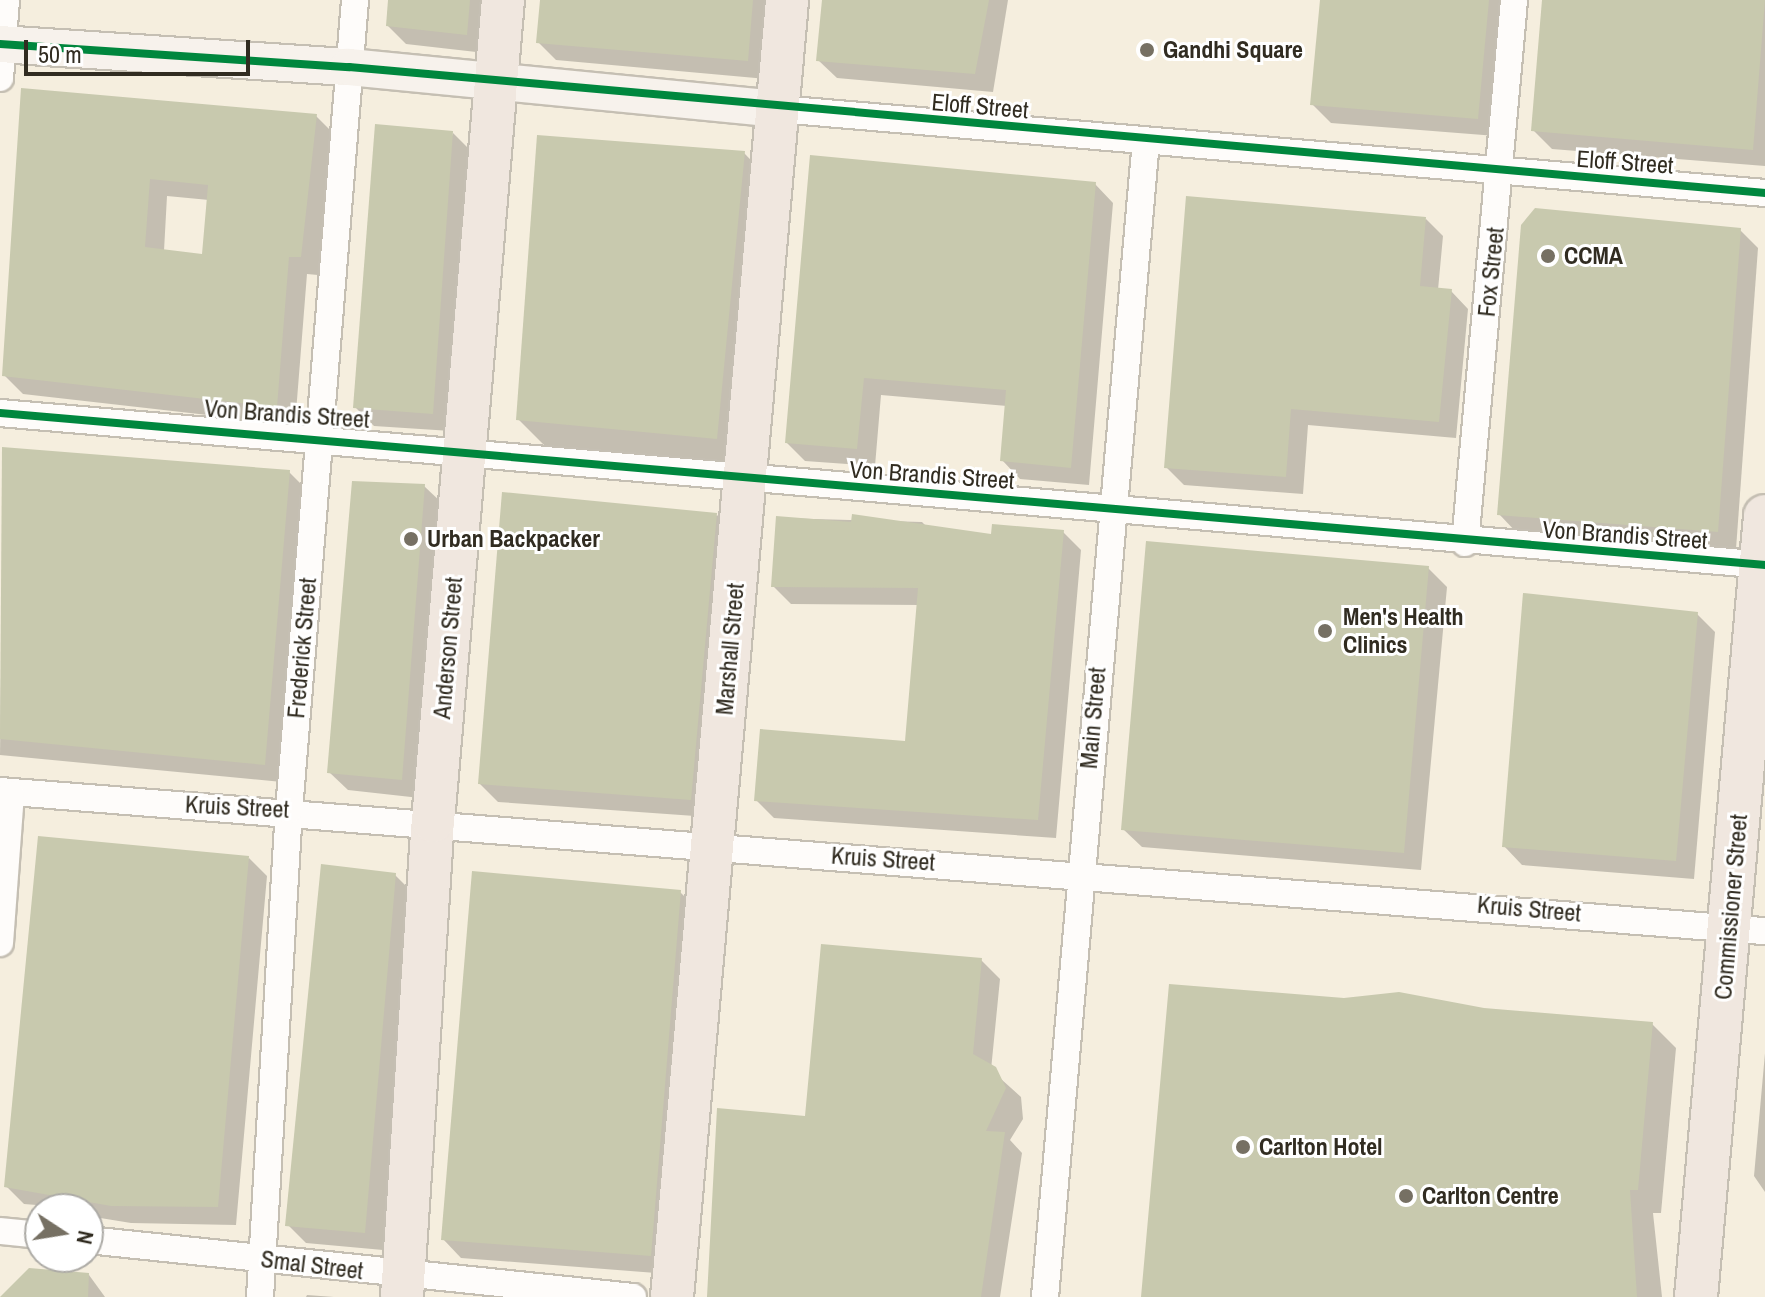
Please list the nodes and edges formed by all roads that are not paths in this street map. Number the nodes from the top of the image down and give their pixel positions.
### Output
1 (6, 0) edge
2 (355, 0) edge
3 (503, 0) edge
4 (787, 0) edge
5 (1514, 0) edge
6 (1, 56) edge
7 (349, 67) junction
8 (495, 81) junction
9 (779, 109) junction
10 (1146, 140) junction
11 (1500, 173) junction
12 (1765, 193) edge
13 (0, 413) edge
14 (319, 436) junction
15 (466, 449) junction
16 (746, 481) junction
17 (1110, 507) junction
18 (1765, 516) edge
19 (1465, 543) junction
20 (1763, 565) edge
21 (5, 792) edge
22 (289, 810) junction
23 (433, 821) junction
24 (712, 847) junction
25 (1080, 873) junction
26 (1747, 929) edge
27 (0, 943) edge
28 (0, 1231) edge
29 (24, 1233) edge
30 (104, 1242) edge
31 (263, 1259) junction
32 (403, 1287) edge
33 (260, 1297) edge
34 (633, 1297) edge
35 (672, 1297) edge
36 (1045, 1297) edge
37 (1696, 1297) edge

1 - 6 street
2 - 7 street, Frederick Street
3 - 8 main road, Anderson Street
4 - 9 main road, Marshall Street
5 - 11 street, Fox Street
6 - 7 street, Eloff Street
7 - 8 street, Eloff Street
7 - 14 street, Frederick Street
8 - 9 street, Eloff Street
8 - 15 main road, Anderson Street
9 - 10 street, Eloff Street
9 - 16 main road, Marshall Street
10 - 11 street, Eloff Street
10 - 17 street, Main Street
11 - 12 street, Eloff Street
11 - 19 street, Fox Street
13 - 14 street, Von Brandis Street
14 - 15 street, Von Brandis Street
14 - 22 street, Frederick Street
15 - 16 street, Von Brandis Street
15 - 23 main road, Anderson Street
16 - 17 street, Von Brandis Street
16 - 24 main road, Marshall Street
17 - 19 street, Von Brandis Street
17 - 25 street, Main Street
18 - 20 main road, Commissioner Street
19 - 20 street, Von Brandis Street
20 - 26 main road, Commissioner Street
21 - 22 street, Kruis Street
21 - 27 street
22 - 23 street, Kruis Street
22 - 31 street, Frederick Street
23 - 24 street, Kruis Street
23 - 32 main road, Anderson Street
24 - 25 street, Kruis Street
24 - 35 main road, Marshall Street
25 - 26 street, Kruis Street
25 - 36 street, Main Street
26 - 37 main road, Commissioner Street
28 - 29 street
30 - 31 street, Smal Street
31 - 32 street, Smal Street
31 - 33 street, Frederick Street
32 - 34 street, Smal Street

